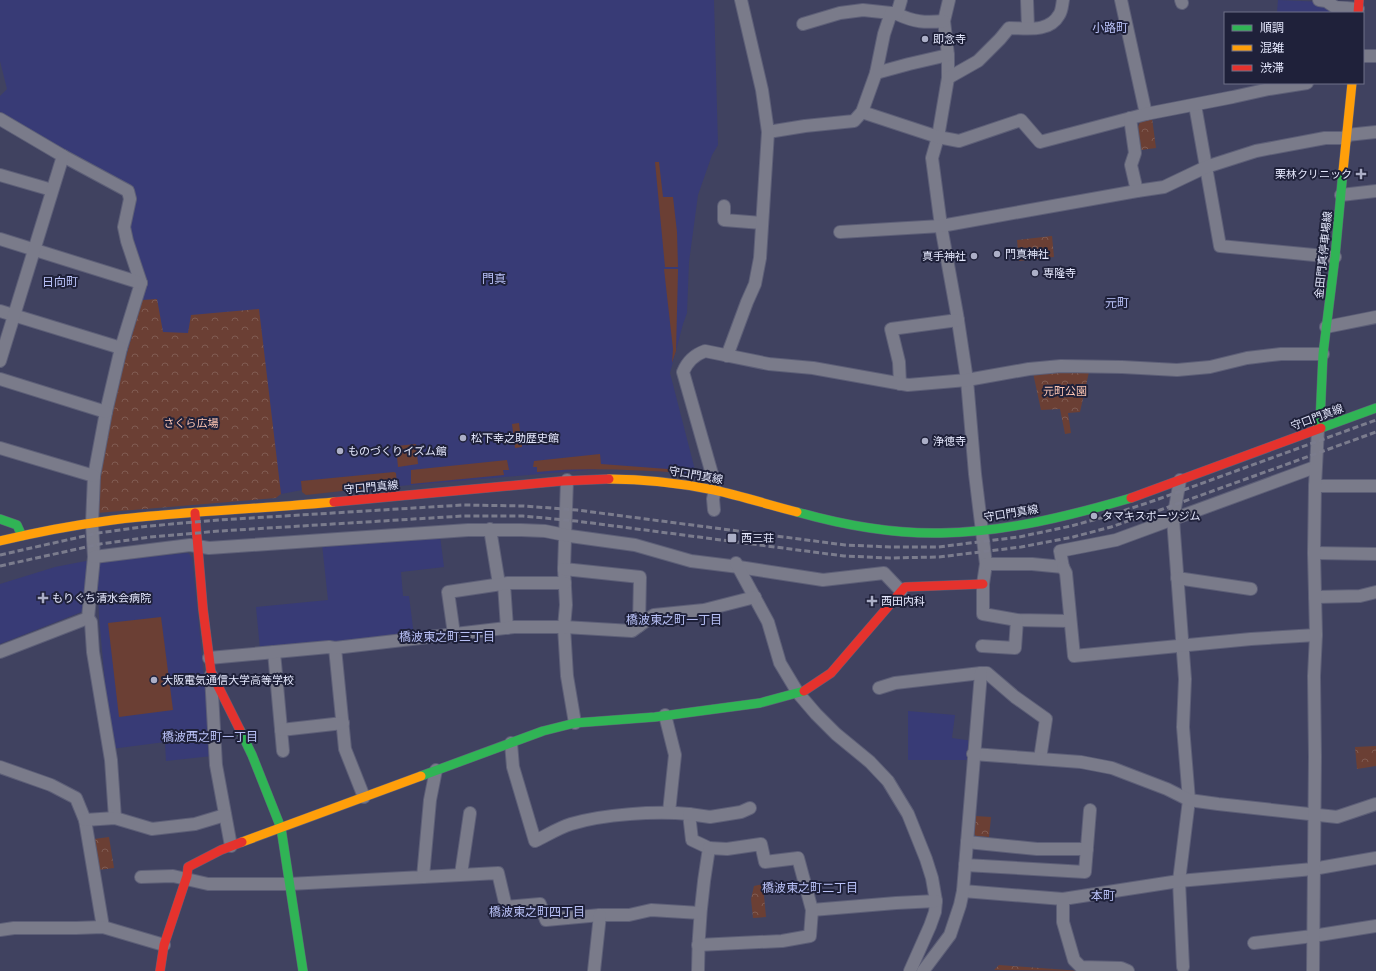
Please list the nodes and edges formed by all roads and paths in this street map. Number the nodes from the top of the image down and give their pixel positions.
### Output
1 (741, 0) edge
2 (901, 0) edge
3 (949, 0) edge
4 (1027, 0) edge
5 (1063, 0) edge
6 (1121, 0) edge
7 (1319, 0) edge
8 (1358, 7) edge
9 (894, 14) junction
10 (944, 22) junction
11 (803, 24) dead end
12 (1028, 28) junction
13 (948, 55) junction
14 (1364, 56) edge
15 (1376, 56) edge
16 (876, 73) junction
17 (948, 78) junction
18 (1299, 84) edge
19 (1352, 84) edge
20 (1195, 105) junction
21 (862, 112) junction
22 (1146, 114) junction
23 (1130, 118) junction
24 (0, 119) edge
25 (768, 132) junction
26 (1376, 132) edge
27 (938, 137) junction
28 (1346, 137) junction
29 (63, 156) junction
30 (1206, 167) junction
31 (0, 175) edge
32 (52, 190) junction
33 (1137, 191) junction
34 (1376, 191) edge
35 (1341, 195) junction
36 (724, 206) dead end
37 (762, 223) junction
38 (941, 226) junction
39 (840, 232) dead end
40 (0, 239) edge
41 (34, 249) junction
42 (1335, 257) junction
43 (141, 283) junction
44 (0, 311) edge
45 (13, 315) junction
46 (1376, 318) edge
47 (958, 320) junction
48 (1326, 327) junction
49 (121, 348) junction
50 (1323, 354) junction
51 (727, 356) junction
52 (0, 361) edge
53 (0, 379) edge
54 (967, 380) junction
55 (900, 384) junction
56 (1376, 408) edge
57 (106, 412) junction
58 (1318, 429) junction
59 (0, 448) edge
60 (1315, 467) junction
61 (94, 476) junction
62 (567, 480) junction
63 (1180, 480) junction
64 (1315, 486) junction
65 (1376, 486) edge
66 (715, 490) junction
67 (714, 510) dead end
68 (195, 513) junction
69 (0, 519) edge
70 (1173, 519) junction
71 (92, 524) junction
72 (490, 529) junction
73 (981, 530) junction
74 (565, 535) junction
75 (22, 536) junction
76 (0, 541) edge
77 (198, 547) junction
78 (1314, 553) junction
79 (1376, 554) edge
80 (94, 558) junction
81 (737, 564) junction
82 (986, 564) junction
83 (1063, 567) junction
84 (564, 569) junction
85 (1178, 578) junction
86 (565, 583) junction
87 (502, 584) junction
88 (983, 584) junction
89 (1251, 589) dead end
90 (901, 591) junction
91 (1376, 592) edge
92 (755, 597) junction
93 (1316, 597) junction
94 (88, 618) junction
95 (1017, 620) junction
96 (1070, 622) junction
97 (639, 626) junction
98 (564, 627) junction
99 (507, 628) junction
100 (454, 634) junction
101 (1316, 636) junction
102 (1182, 645) junction
103 (982, 646) dead end
104 (335, 648) junction
105 (0, 652) edge
106 (274, 652) junction
107 (209, 658) junction
108 (211, 672) junction
109 (980, 673) junction
110 (879, 688) dead end
111 (798, 693) junction
112 (665, 715) junction
113 (343, 723) junction
114 (576, 723) junction
115 (281, 730) junction
116 (511, 743) junction
117 (282, 751) dead end
118 (973, 754) junction
119 (1040, 759) junction
120 (0, 767) edge
121 (436, 770) junction
122 (364, 797) junction
123 (1189, 800) junction
124 (1376, 804) edge
125 (750, 808) dead end
126 (1090, 810) dead end
127 (669, 812) junction
128 (470, 813) dead end
129 (689, 814) junction
130 (225, 815) junction
131 (1314, 815) junction
132 (115, 818) junction
133 (85, 820) junction
134 (281, 828) junction
135 (967, 842) junction
136 (231, 846) junction
137 (709, 848) junction
138 (1087, 849) junction
139 (1376, 858) edge
140 (965, 865) junction
141 (1313, 869) junction
142 (461, 874) junction
143 (141, 877) dead end
144 (423, 877) junction
145 (185, 880) junction
146 (1179, 882) junction
147 (290, 884) junction
148 (963, 891) junction
149 (1063, 899) junction
150 (936, 901) junction
151 (812, 910) junction
152 (700, 913) junction
153 (600, 915) junction
154 (1376, 926) edge
155 (103, 927) junction
156 (0, 930) edge
157 (1313, 936) junction
158 (1254, 943) dead end
159 (164, 945) junction
160 (698, 945) junction
161 (1183, 966) dead end
162 (160, 971) edge
163 (303, 971) edge
164 (594, 971) edge
165 (698, 971) edge
166 (910, 971) edge
167 (923, 971) edge
168 (1128, 971) edge
169 (1313, 971) edge

1 - 25 street
2 - 9 street
3 - 10 street
4 - 12 street
5 - 12 street
6 - 22 street
7 - 8 street
9 - 10 street
9 - 11 street
9 - 16 street
10 - 13 street
12 - 17 street
13 - 16 street
13 - 17 street
14 - 15 street
16 - 21 street
17 - 27 street
18 - 20 street
19 - 28 main road, 金田門真停車場線
20 - 22 street
20 - 30 street
21 - 25 street
21 - 27 street
22 - 23 street
23 - 27 street
23 - 33 street
24 - 29 street
25 - 37 street
26 - 28 street
27 - 38 street
28 - 30 street
28 - 35 main road, 金田門真停車場線
29 - 32 street
29 - 43 street
30 - 33 street
30 - 42 street
31 - 32 street
32 - 41 street
33 - 38 street
34 - 35 street
35 - 42 main road, 金田門真停車場線
36 - 37 street
37 - 51 street
38 - 39 street
38 - 47 street
40 - 41 street
41 - 43 street
41 - 45 street
42 - 48 main road, 金田門真停車場線
43 - 49 street
44 - 45 street
45 - 49 street
45 - 52 street
46 - 48 street
47 - 54 street
47 - 55 street
48 - 50 main road, 金田門真停車場線
49 - 57 street
50 - 54 street
50 - 58 main road, 金田門真停車場線
51 - 55 street
51 - 66 street
53 - 57 street
54 - 55 street
54 - 73 street
56 - 58 main road, 守口門真線
57 - 61 street
58 - 60 street
58 - 63 main road, 守口門真線
59 - 61 street
60 - 64 street
60 - 70 street
61 - 71 street
62 - 66 main road, 守口門真線
62 - 68 main road, 守口門真線
62 - 74 street
63 - 70 street
63 - 73 main road, 守口門真線
64 - 65 street
64 - 78 street
66 - 67 street
66 - 73 main road, 守口門真線
68 - 71 main road, 守口門真線
68 - 77 main road
69 - 75 main road
70 - 83 street
70 - 85 street
71 - 75 main road, 守口門真線
71 - 80 street
72 - 74 street
72 - 77 street
72 - 87 street
73 - 82 street
74 - 81 street
74 - 84 street
75 - 76 main road, 守口門真線
77 - 80 street
77 - 107 main road
78 - 79 street
78 - 93 street
80 - 94 street
81 - 90 street
81 - 92 street
82 - 83 street
82 - 88 street
83 - 96 street
84 - 86 street
84 - 97 street
85 - 89 street
85 - 102 street
86 - 87 street
86 - 98 street
87 - 99 street
87 - 100 street
88 - 90 main road
88 - 95 street
90 - 111 main road
91 - 93 street
92 - 97 street
92 - 111 street
93 - 101 street
94 - 105 street
94 - 132 street
95 - 96 street
95 - 103 street
96 - 102 street
97 - 98 street
98 - 99 street
98 - 114 street
99 - 100 street
100 - 104 street
101 - 102 street
101 - 131 street
102 - 123 street
104 - 106 street
104 - 113 street
106 - 107 street
106 - 115 street
107 - 108 main road
108 - 130 street
108 - 134 main road
109 - 110 street
109 - 118 street
109 - 119 street
111 - 112 main road
111 - 150 street
112 - 114 main road
112 - 127 street
113 - 115 street
113 - 122 street
114 - 116 main road
115 - 117 street
116 - 121 main road
116 - 127 street
118 - 119 street
118 - 135 street
119 - 123 street
120 - 133 street
121 - 122 main road
121 - 144 street
122 - 134 main road
123 - 131 street
123 - 146 street
124 - 131 street
125 - 129 street
126 - 138 street
127 - 129 street
128 - 142 street
129 - 137 street
130 - 132 street
130 - 136 street
131 - 141 street
132 - 133 street
133 - 155 street
134 - 136 main road
134 - 147 main road
135 - 138 street
135 - 140 street
136 - 145 main road
137 - 151 street
137 - 152 street
138 - 140 street
139 - 141 street
140 - 148 street
141 - 146 street
141 - 157 street
142 - 144 street
142 - 153 street
143 - 145 street
144 - 147 street
145 - 147 street
145 - 159 main road
146 - 149 street
146 - 161 street
147 - 163 main road
148 - 149 street
148 - 167 street
149 - 168 street
150 - 151 street
150 - 166 street
151 - 160 street
152 - 153 street
152 - 160 street
153 - 164 street
154 - 157 street
155 - 156 street
155 - 159 street
157 - 158 street
157 - 169 street
159 - 162 main road
160 - 165 street

